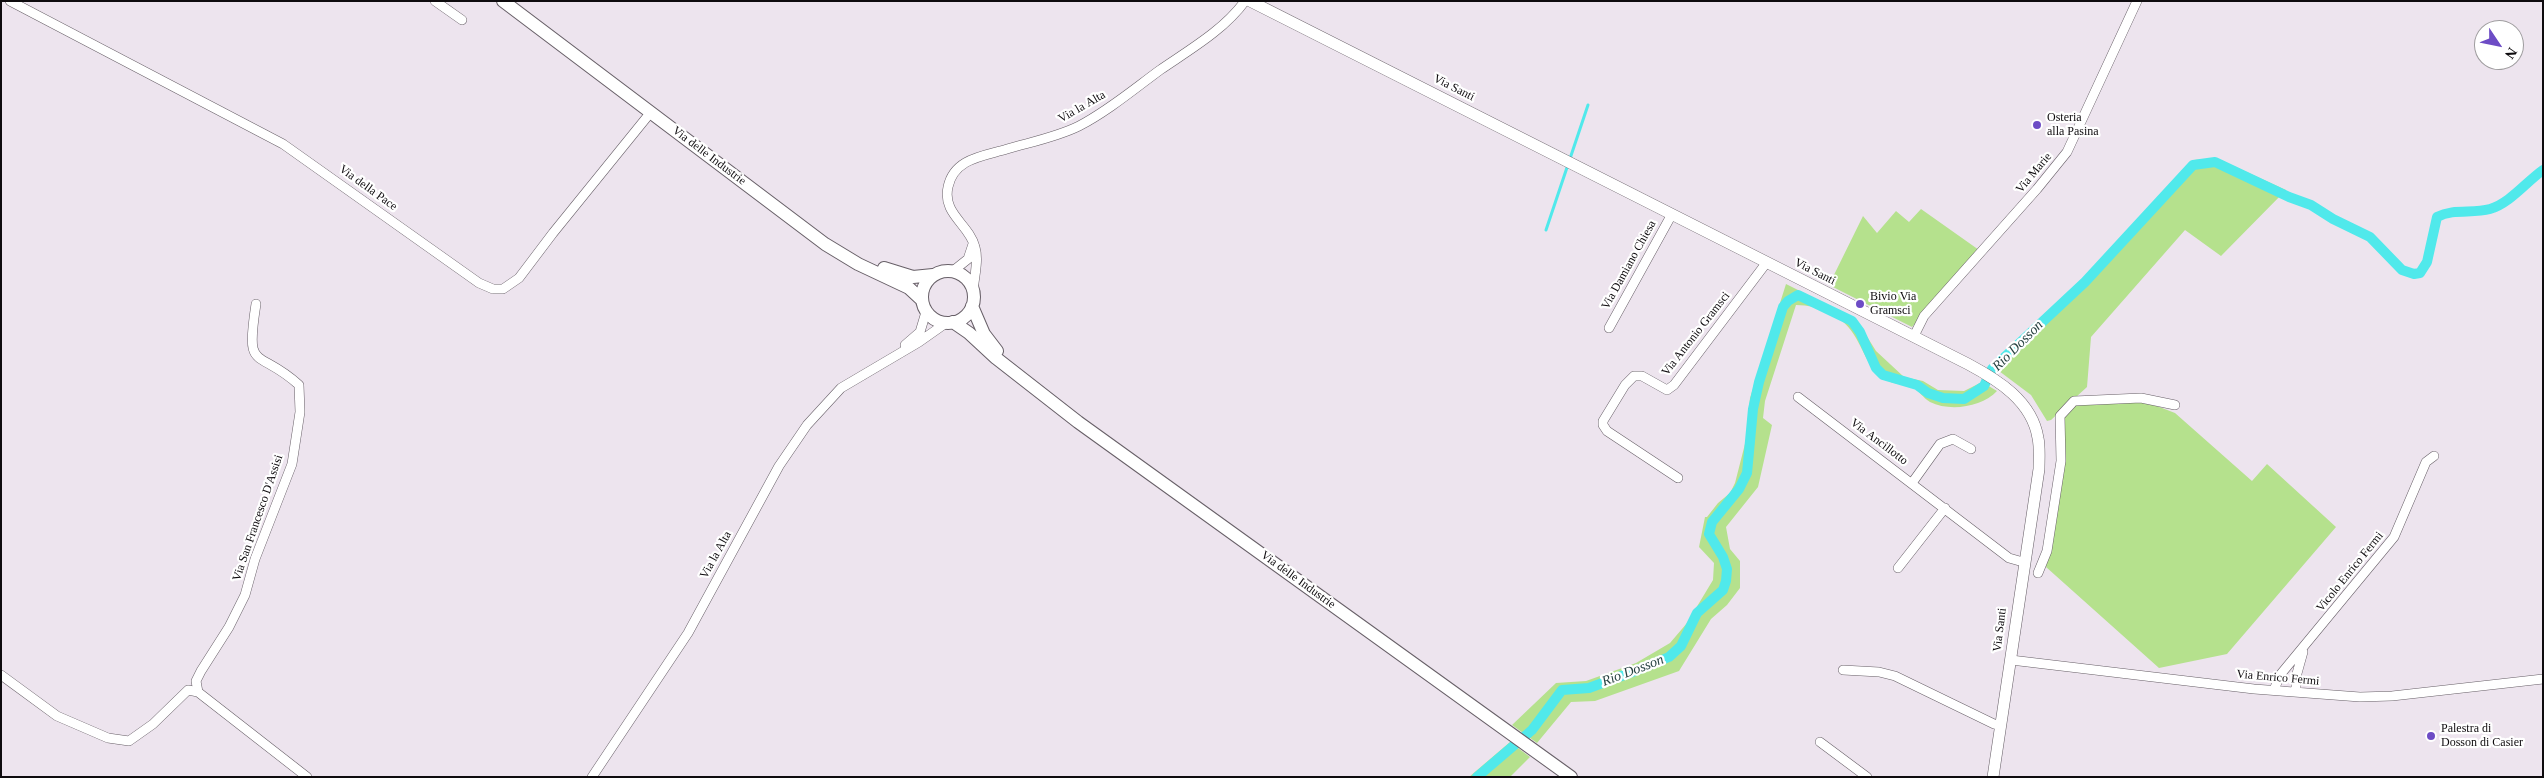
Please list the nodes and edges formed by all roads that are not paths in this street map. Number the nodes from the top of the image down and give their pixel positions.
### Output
1 (10, 1) edge
2 (435, 1) edge
3 (503, 1) edge
4 (516, 1) edge
5 (1244, 1) edge
6 (1250, 1) edge
7 (2137, 1) edge
8 (462, 20) dead end
9 (651, 112) junction
10 (1672, 214) junction
11 (973, 242) junction
12 (1767, 262) junction
13 (953, 271) junction
14 (933, 276) junction
15 (973, 292) junction
16 (256, 304) dead end
17 (924, 306) junction
18 (972, 306) junction
19 (949, 322) junction
20 (1609, 328) dead end
21 (1914, 336) junction
22 (881, 364) junction
23 (1026, 382) junction
24 (1798, 397) dead end
25 (2175, 406) dead end
26 (1971, 449) dead end
27 (2434, 456) dead end
28 (1678, 478) dead end
29 (1912, 483) junction
30 (1945, 508) junction
31 (2023, 562) junction
32 (1898, 568) dead end
33 (2038, 573) dead end
34 (2304, 647) junction
35 (2011, 660) junction
36 (1843, 670) dead end
37 (1, 675) edge
38 (2543, 679) edge
39 (2274, 690) junction
40 (198, 692) junction
41 (2296, 692) junction
42 (2000, 725) junction
43 (1820, 742) dead end
44 (307, 777) edge
45 (592, 777) edge
46 (1571, 777) edge
47 (1867, 777) edge
48 (1993, 777) edge

1 - 9 street, Via della Pace
2 - 8 street
3 - 9 main road, Via delle Industrie
4 - 14 main road, Via delle Industrie
5 - 11 street, Via la Alta
6 - 10 street, Via Santi
7 - 21 street, Via Marie
9 - 17 main road, Via delle Industrie
10 - 12 street, Via Santi
10 - 20 street, Via Damiano Chiesa
11 - 13 street
11 - 15 street
12 - 21 street, Via Santi
12 - 28 street, Via Antonio Gramsci
13 - 14 main road
13 - 15 main road
14 - 17 main road
15 - 18 main road
16 - 40 street, Via San Francesco D'Assisi
17 - 19 main road
17 - 22 street
18 - 19 main road
18 - 23 main road, Via delle Industrie
19 - 22 street
19 - 23 main road, Via delle Industrie
21 - 31 street, Via Santi
22 - 45 street, Via la Alta
23 - 46 main road, Via delle Industrie
24 - 29 street, Via Ancillotto
25 - 33 street
26 - 29 street
27 - 34 street, Vicolo Enrico Fermi
29 - 30 street, Via Ancillotto
30 - 31 street, Via Ancillotto
30 - 32 street
31 - 35 street, Via Santi
34 - 39 street, Vicolo Enrico Fermi
34 - 41 street, Vicolo Enrico Fermi
35 - 39 street, Via Enrico Fermi
35 - 42 street, Via Santi
36 - 42 street
37 - 40 street
38 - 41 street, Via Enrico Fermi
39 - 41 street, Via Enrico Fermi
40 - 44 street
42 - 48 street, Via Santi
43 - 47 street

